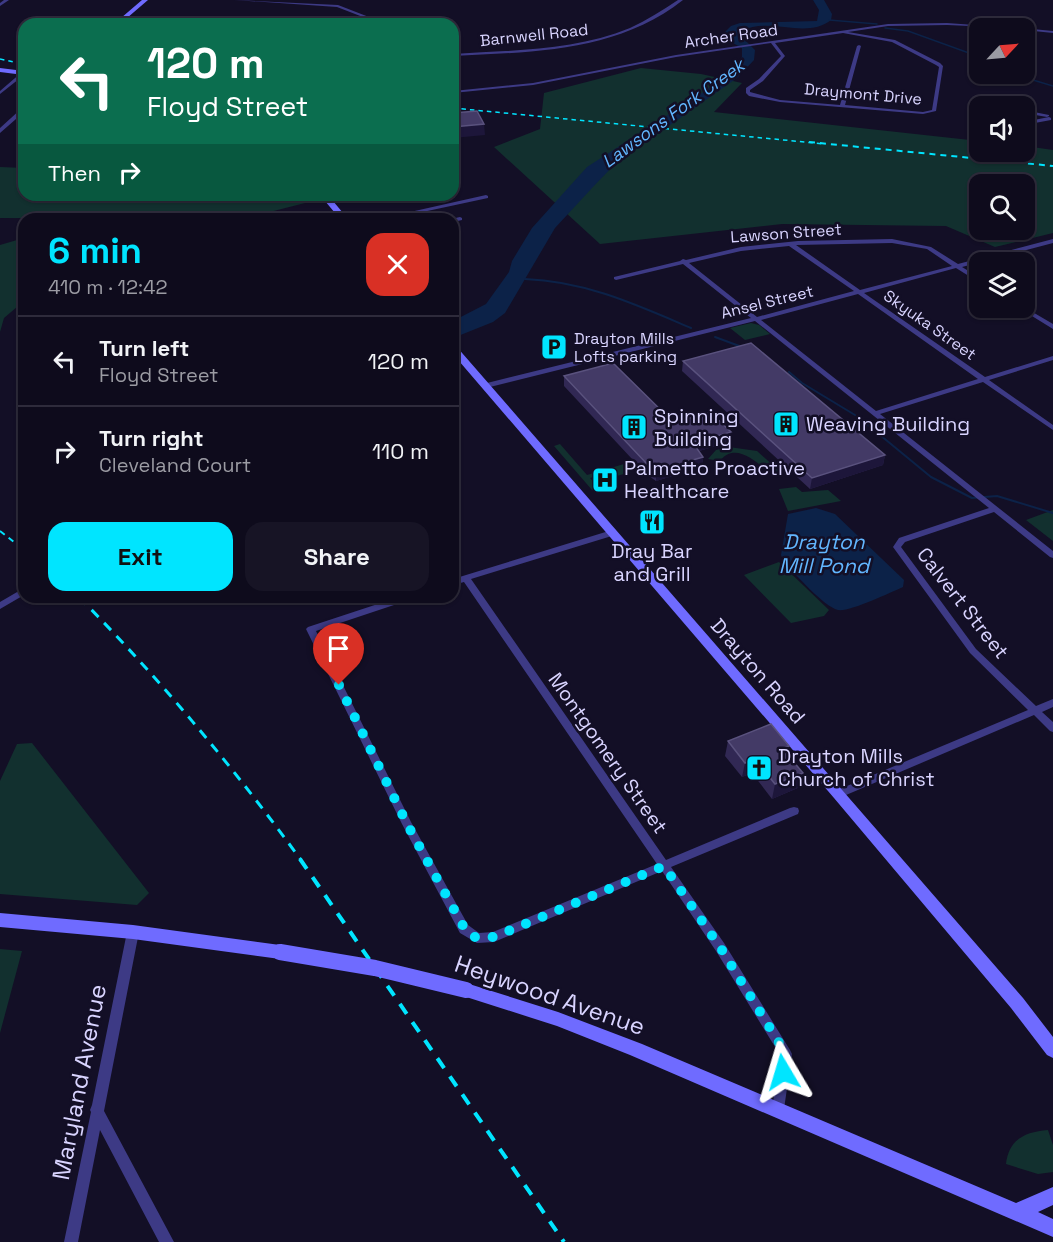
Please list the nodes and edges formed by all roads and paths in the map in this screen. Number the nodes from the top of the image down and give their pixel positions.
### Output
1 (7, 0) edge
2 (146, 0) edge
3 (236, 0) edge
4 (681, 0) edge
5 (0, 5) edge
6 (124, 18) edge
7 (369, 18) edge
8 (969, 26) edge
9 (1035, 30) edge
10 (843, 32) junction
11 (1053, 32) edge
12 (772, 42) junction
13 (859, 46) dead end
14 (459, 55) edge
15 (0, 70) edge
16 (18, 72) edge
17 (18, 78) edge
18 (459, 91) edge
19 (0, 93) edge
20 (842, 106) junction
21 (18, 114) edge
22 (1035, 114) edge
23 (1050, 118) edge
24 (1035, 121) edge
25 (0, 131) edge
26 (486, 197) dead end
27 (329, 201) edge
28 (339, 213) edge
29 (410, 213) edge
30 (1053, 241) edge
31 (791, 244) junction
32 (683, 261) junction
33 (956, 266) junction
34 (969, 274) edge
35 (616, 278) dead end
36 (859, 292) junction
37 (1035, 316) edge
38 (757, 319) junction
39 (1053, 327) edge
40 (459, 355) edge
41 (1053, 358) edge
42 (984, 380) junction
43 (486, 386) junction
44 (876, 413) junction
45 (1053, 428) edge
46 (991, 506) junction
47 (612, 533) junction
48 (1053, 555) edge
49 (466, 578) junction
50 (459, 580) edge
51 (18, 595) edge
52 (391, 603) edge
53 (0, 606) edge
54 (1053, 703) edge
55 (1034, 711) junction
56 (1053, 728) edge
57 (839, 794) junction
58 (794, 811) dead end
59 (664, 866) junction
60 (0, 920) edge
61 (133, 932) junction
62 (1053, 1050) edge
63 (778, 1109) junction
64 (96, 1110) junction
65 (1053, 1196) edge
66 (1015, 1213) junction
67 (1053, 1228) edge
68 (71, 1242) edge
69 (166, 1242) edge

1 - 5 street
2 - 6 main road
3 - 7 street
4 - 14 street, Barnwell Road
8 - 10 street, Archer Road
9 - 11 street
10 - 12 street, Archer Road
10 - 20 street, Draymont Drive
12 - 18 street, Archer Road
12 - 20 street, Draymont Drive
13 - 20 street
15 - 16 main road
17 - 19 street
21 - 25 street
22 - 23 street
23 - 24 street
26 - 29 street
27 - 28 main road
30 - 33 street, Ansel Street
31 - 32 street, Lawson Street
31 - 33 street, Lawson Street
31 - 36 street, Skyuka Street
32 - 35 street, Lawson Street
32 - 38 street
33 - 34 street, Lawson Street
33 - 36 street, Ansel Street
36 - 38 street, Ansel Street
36 - 42 street, Skyuka Street
37 - 39 street
38 - 43 street, Ansel Street
38 - 44 street
40 - 43 main road, Drayton Road
41 - 42 street
42 - 44 street
42 - 45 street, Skyuka Street
43 - 47 main road, Drayton Road
44 - 46 street
46 - 48 street
46 - 55 street, Calvert Street
47 - 49 street
47 - 57 main road, Drayton Road
49 - 50 street
49 - 59 street, Montgomery Street
51 - 53 street
52 - 59 street
54 - 55 street
55 - 56 street, Calvert Street
55 - 57 street
57 - 62 main road, Drayton Road
58 - 59 street
59 - 63 street, Montgomery Street
60 - 61 main road, Heywood Avenue
61 - 63 main road, Heywood Avenue, bridge
61 - 64 street, Maryland Avenue
63 - 66 main road, Heywood Avenue
64 - 68 street, Maryland Avenue
64 - 69 street
65 - 66 main road
66 - 67 main road, Heywood Avenue

